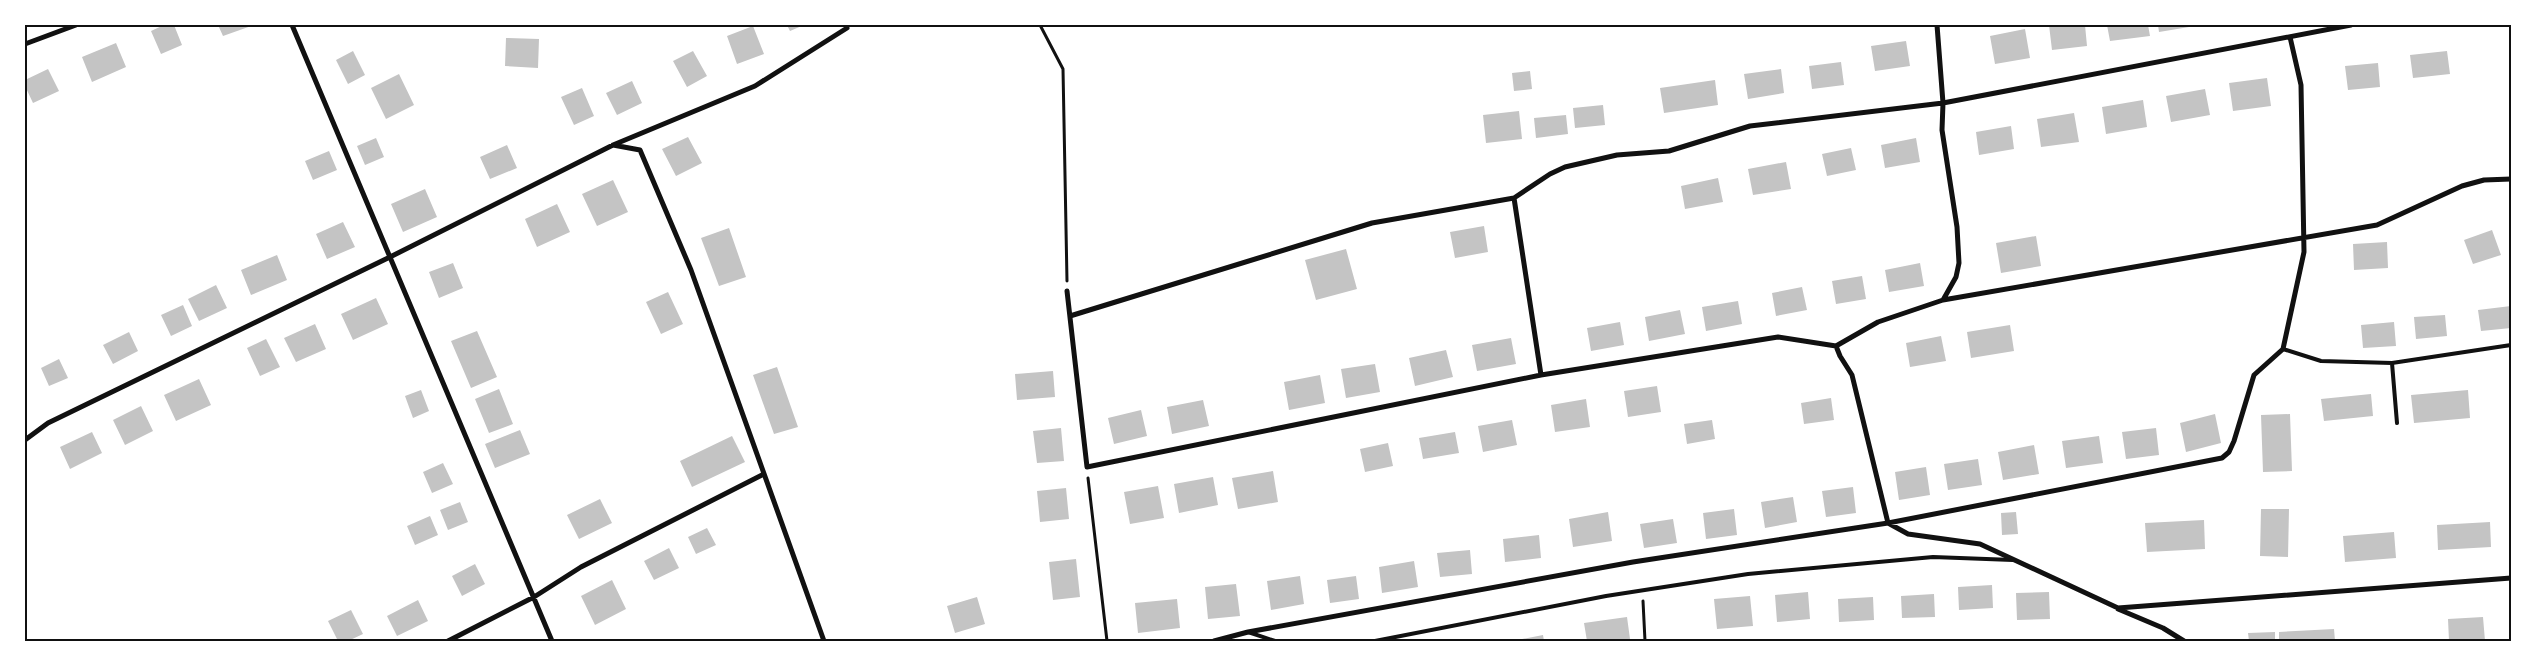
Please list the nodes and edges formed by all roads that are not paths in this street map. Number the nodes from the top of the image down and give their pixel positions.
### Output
1 (76, 25) edge
2 (292, 25) edge
3 (1937, 25) edge
4 (2351, 25) edge
5 (847, 28) dead end
6 (2290, 37) junction
7 (25, 44) edge
8 (1943, 103) junction
9 (613, 144) junction
10 (2511, 179) edge
11 (1514, 198) junction
12 (2303, 237) junction
13 (390, 257) junction
14 (1067, 291) road end
15 (1943, 300) junction
16 (1070, 316) junction
17 (2511, 345) edge
18 (1836, 346) junction
19 (2283, 349) junction
20 (2392, 363) junction
21 (1541, 375) junction
22 (2397, 423) dead end
23 (25, 440) edge
24 (764, 474) junction
25 (1888, 523) junction
26 (2014, 560) junction
27 (2511, 578) edge
28 (534, 597) junction
29 (2118, 608) junction
30 (1248, 632) junction
31 (448, 641) edge
32 (552, 641) edge
33 (824, 641) edge
34 (1214, 641) edge
35 (1276, 641) edge
36 (1375, 641) edge
37 (2184, 641) edge

1 - 7 street
2 - 13 street
3 - 8 street
4 - 6 street
5 - 9 street
6 - 8 street
6 - 12 street
8 - 11 street
8 - 15 street
9 - 13 street
9 - 24 street
10 - 12 street
11 - 16 street
11 - 21 street
12 - 15 street
12 - 19 street
13 - 23 street
13 - 28 street
14 - 16 street
15 - 18 street
16 - 21 street
17 - 20 lane
18 - 21 street
18 - 25 street
19 - 20 lane
19 - 25 street
20 - 22 lane
24 - 28 street
24 - 33 street
25 - 26 street
25 - 30 street
26 - 29 street
26 - 36 lane
27 - 29 street
28 - 31 street
28 - 32 street
29 - 37 street
30 - 34 street
30 - 35 lane

